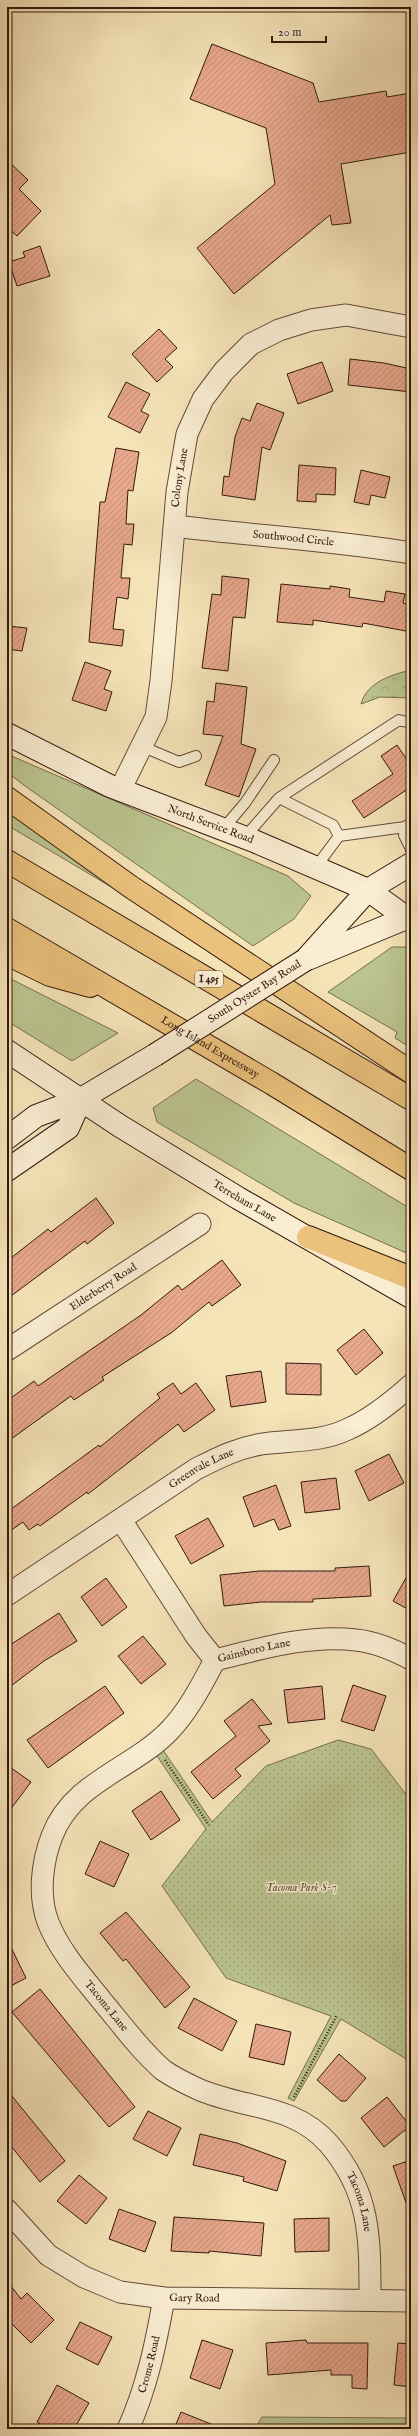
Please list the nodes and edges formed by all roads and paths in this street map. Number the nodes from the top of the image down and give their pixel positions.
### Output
1 (411, 327) edge
2 (175, 526) junction
3 (411, 553) edge
4 (411, 723) edge
5 (7, 734) edge
6 (141, 746) junction
7 (196, 756) dead end
8 (274, 760) dead end
9 (120, 790) junction
10 (7, 798) edge
11 (279, 798) junction
12 (408, 825) edge
13 (224, 829) junction
14 (339, 836) junction
15 (245, 837) junction
16 (411, 849) edge
17 (7, 861) edge
18 (411, 864) edge
19 (316, 867) junction
20 (368, 890) junction
21 (410, 918) edge
22 (7, 929) edge
23 (7, 954) edge
24 (305, 960) junction
25 (118, 993) junction
26 (7, 1051) edge
27 (411, 1072) edge
28 (411, 1098) edge
29 (81, 1099) junction
30 (7, 1138) edge
31 (411, 1169) edge
32 (7, 1170) edge
33 (200, 1224) dead end
34 (308, 1237) junction
35 (411, 1278) edge
36 (411, 1297) edge
37 (7, 1350) edge
38 (411, 1385) edge
39 (121, 1520) junction
40 (7, 1595) edge
41 (411, 1658) edge
42 (215, 1660) junction
43 (153, 1744) junction
44 (209, 1826) dead end
45 (337, 2015) dead end
46 (285, 2113) junction
47 (7, 2210) edge
48 (164, 2298) junction
49 (370, 2300) junction
50 (411, 2302) edge
51 (128, 2429) edge

1 - 2 street, Colony Lane
2 - 3 street, Southwood Circle
2 - 6 street, Colony Lane
4 - 11 lane
5 - 9 main road, North Service Road
6 - 7 lane
6 - 9 street, Colony Lane
8 - 13 lane
9 - 13 main road, North Service Road
10 - 27 highway
11 - 14 lane
11 - 15 lane
12 - 14 lane
12 - 16 lane
13 - 15 main road, North Service Road
14 - 19 lane
15 - 19 main road, North Service Road
17 - 28 highway, I 495
18 - 20 main road, South Oyster Bay Road
19 - 20 main road, North Service Road
20 - 21 main road, North Service Road
20 - 24 main road, South Oyster Bay Road
21 - 24 main road, South Oyster Bay Road
22 - 25 highway, Long Island Expressway
23 - 25 highway
24 - 29 main road, South Oyster Bay Road, bridge
25 - 31 highway, Long Island Expressway
26 - 29 main road, Terrehans Lane
29 - 30 main road, South Oyster Bay Road
29 - 32 main road
29 - 34 main road, Terrehans Lane
33 - 37 street, Elderberry Road
34 - 35 highway
34 - 36 main road, Terrehans Lane
38 - 39 street, Greenvale Lane
39 - 40 street, Greenvale Lane
39 - 42 street, Gainsboro Lane
41 - 42 street, Gainsboro Lane
42 - 43 street, Tacoma Lane
43 - 44 path
43 - 46 street, Tacoma Lane
45 - 46 path
46 - 49 street, Tacoma Lane
47 - 48 street, Gary Road
48 - 49 street, Gary Road
48 - 51 street, Crome Road
49 - 50 street, Gary Road

